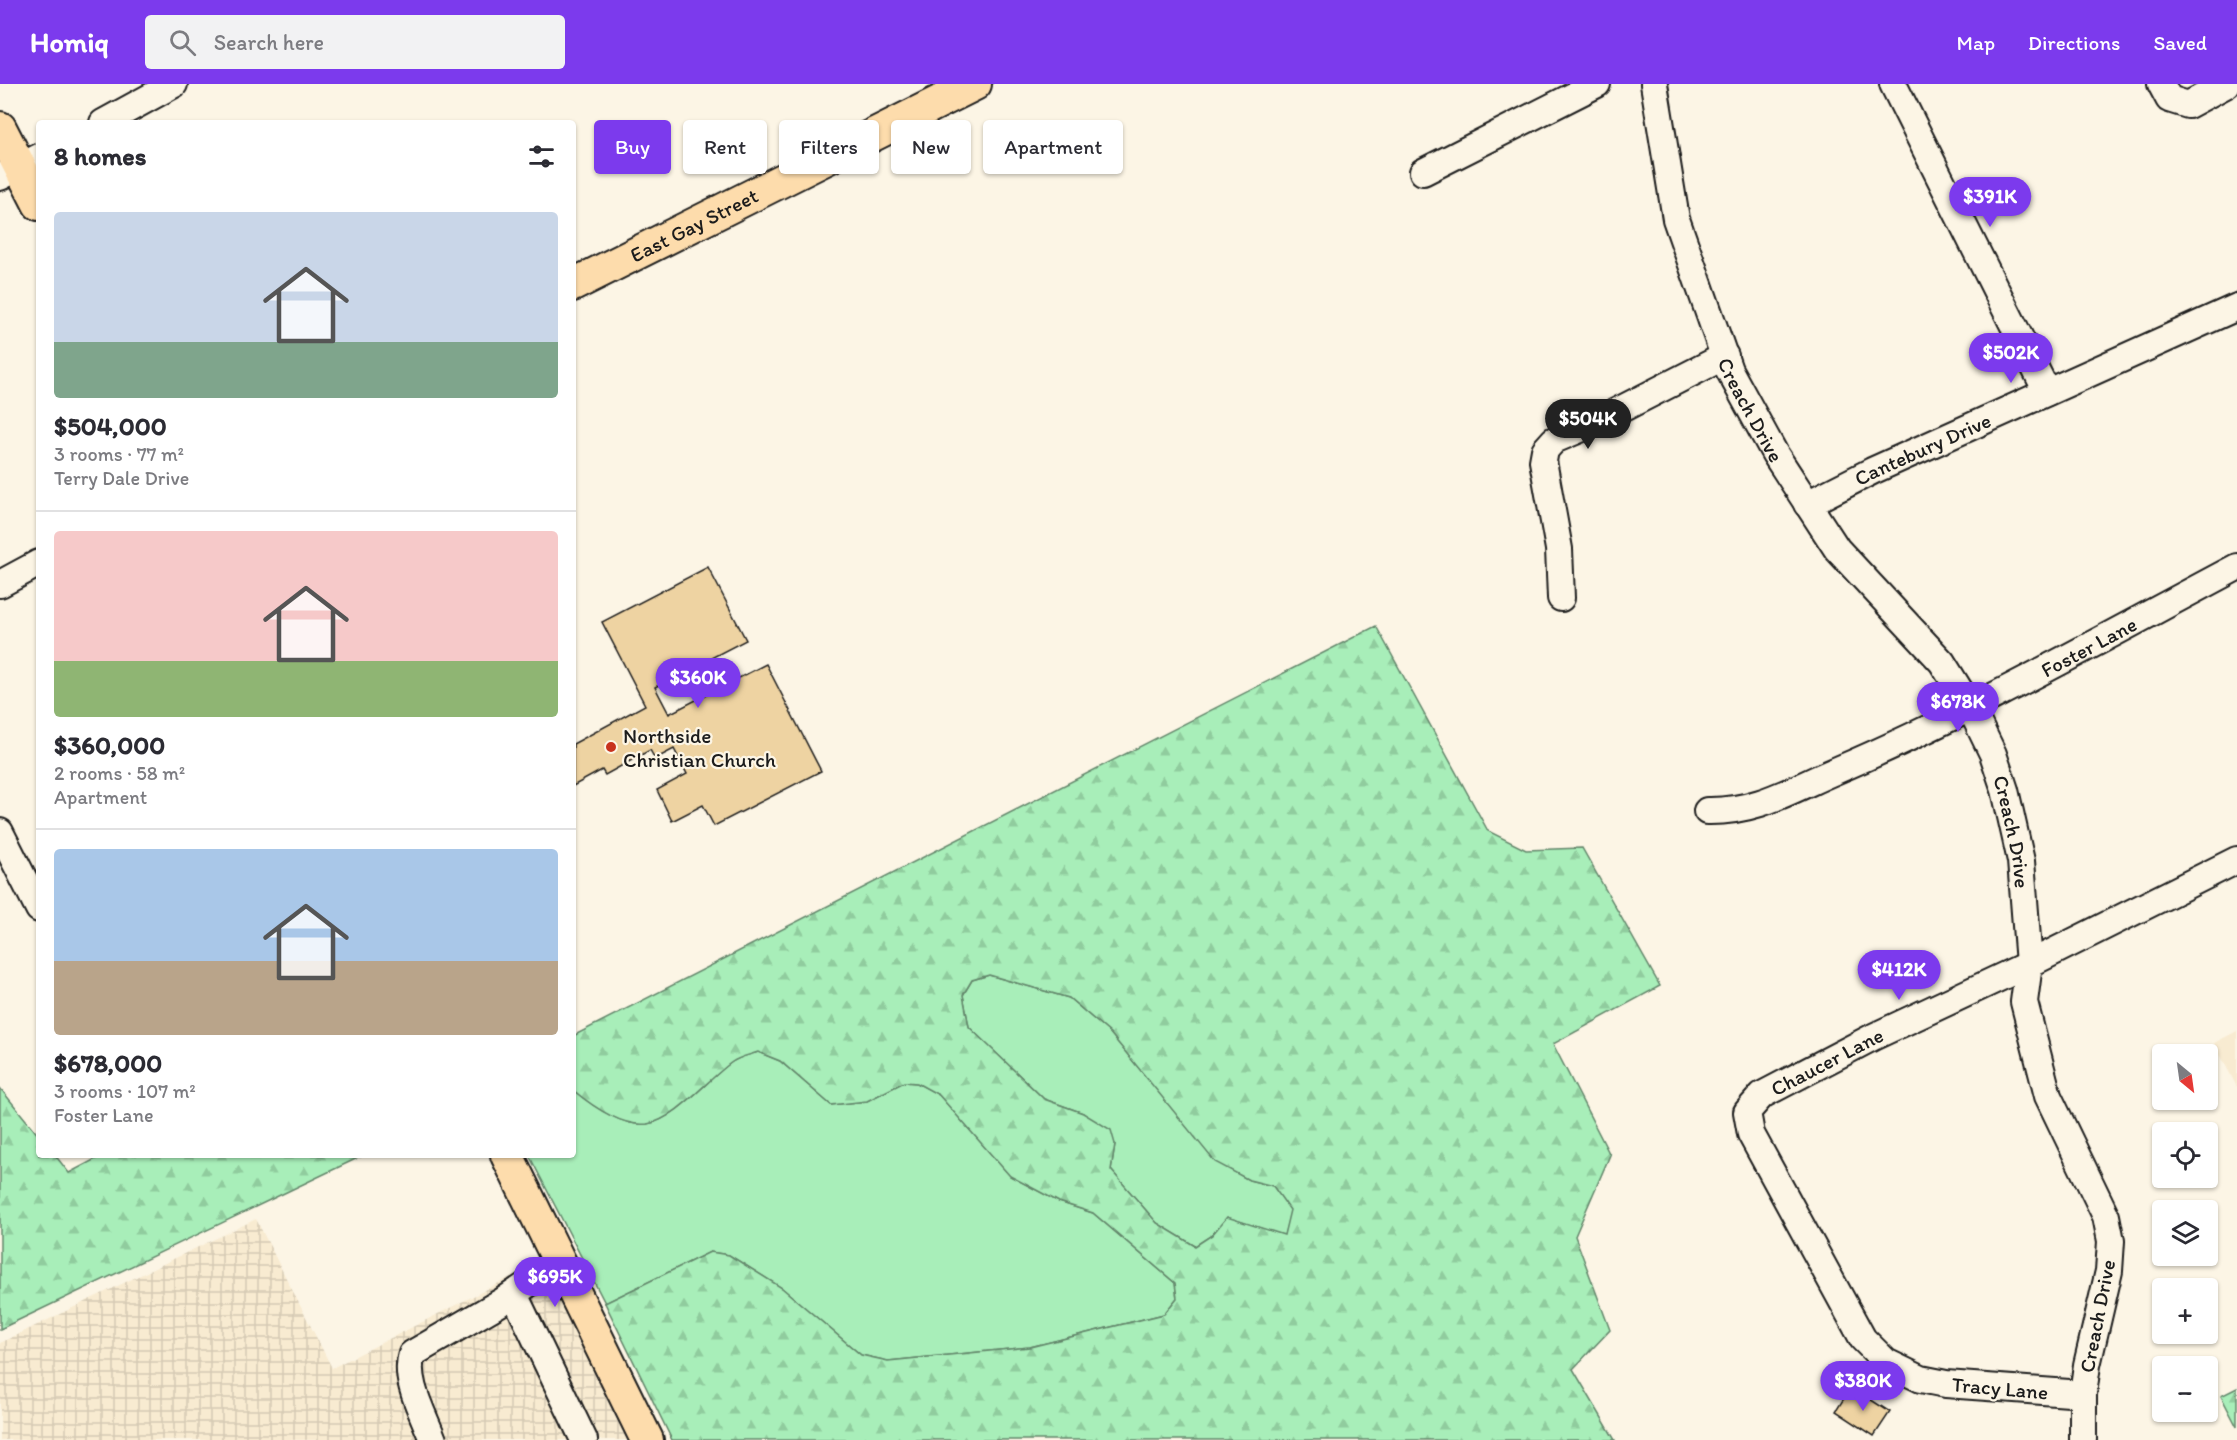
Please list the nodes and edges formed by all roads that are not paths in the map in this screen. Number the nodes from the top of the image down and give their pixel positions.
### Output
1 (174, 84) edge
2 (975, 84) edge
3 (1597, 84) edge
4 (1654, 84) edge
5 (1893, 84) edge
6 (2161, 84) edge
7 (2227, 84) edge
8 (109, 120) edge
9 (0, 128) edge
10 (20, 167) edge
11 (1423, 171) dead end
12 (36, 198) edge
13 (576, 284) edge
14 (2237, 308) edge
15 (1725, 356) junction
16 (2047, 392) junction
17 (1806, 504) junction
18 (36, 565) edge
19 (2237, 567) edge
20 (0, 584) edge
21 (1561, 598) dead end
22 (1970, 707) junction
23 (1707, 811) dead end
24 (0, 832) edge
25 (2237, 860) edge
26 (36, 903) edge
27 (2029, 964) junction
28 (508, 1158) edge
29 (1808, 1240) joint
30 (560, 1262) junction
31 (513, 1294) junction
32 (2083, 1394) junction
33 (433, 1440) edge
34 (584, 1440) edge
35 (647, 1440) edge
36 (2083, 1440) edge

1 - 8 street
2 - 13 main road, East Gay Street
3 - 11 street
4 - 15 street, Creach Drive
5 - 16 street
6 - 7 street
9 - 10 main road
10 - 12 main road
14 - 16 street, Cantebury Drive
15 - 17 street, Creach Drive
15 - 21 street
16 - 17 street, Cantebury Drive
17 - 22 street, Creach Drive
18 - 20 street
19 - 22 street, Foster Lane
22 - 23 street, Foster Lane
22 - 27 street, Creach Drive
24 - 26 street
25 - 27 street, Chaucer Lane
27 - 29 street, Chaucer Lane
27 - 32 street, Creach Drive
28 - 30 main road
29 - 32 street, Tracy Lane
30 - 31 street
30 - 35 main road
31 - 33 street
31 - 34 street
32 - 36 street, Creach Drive

